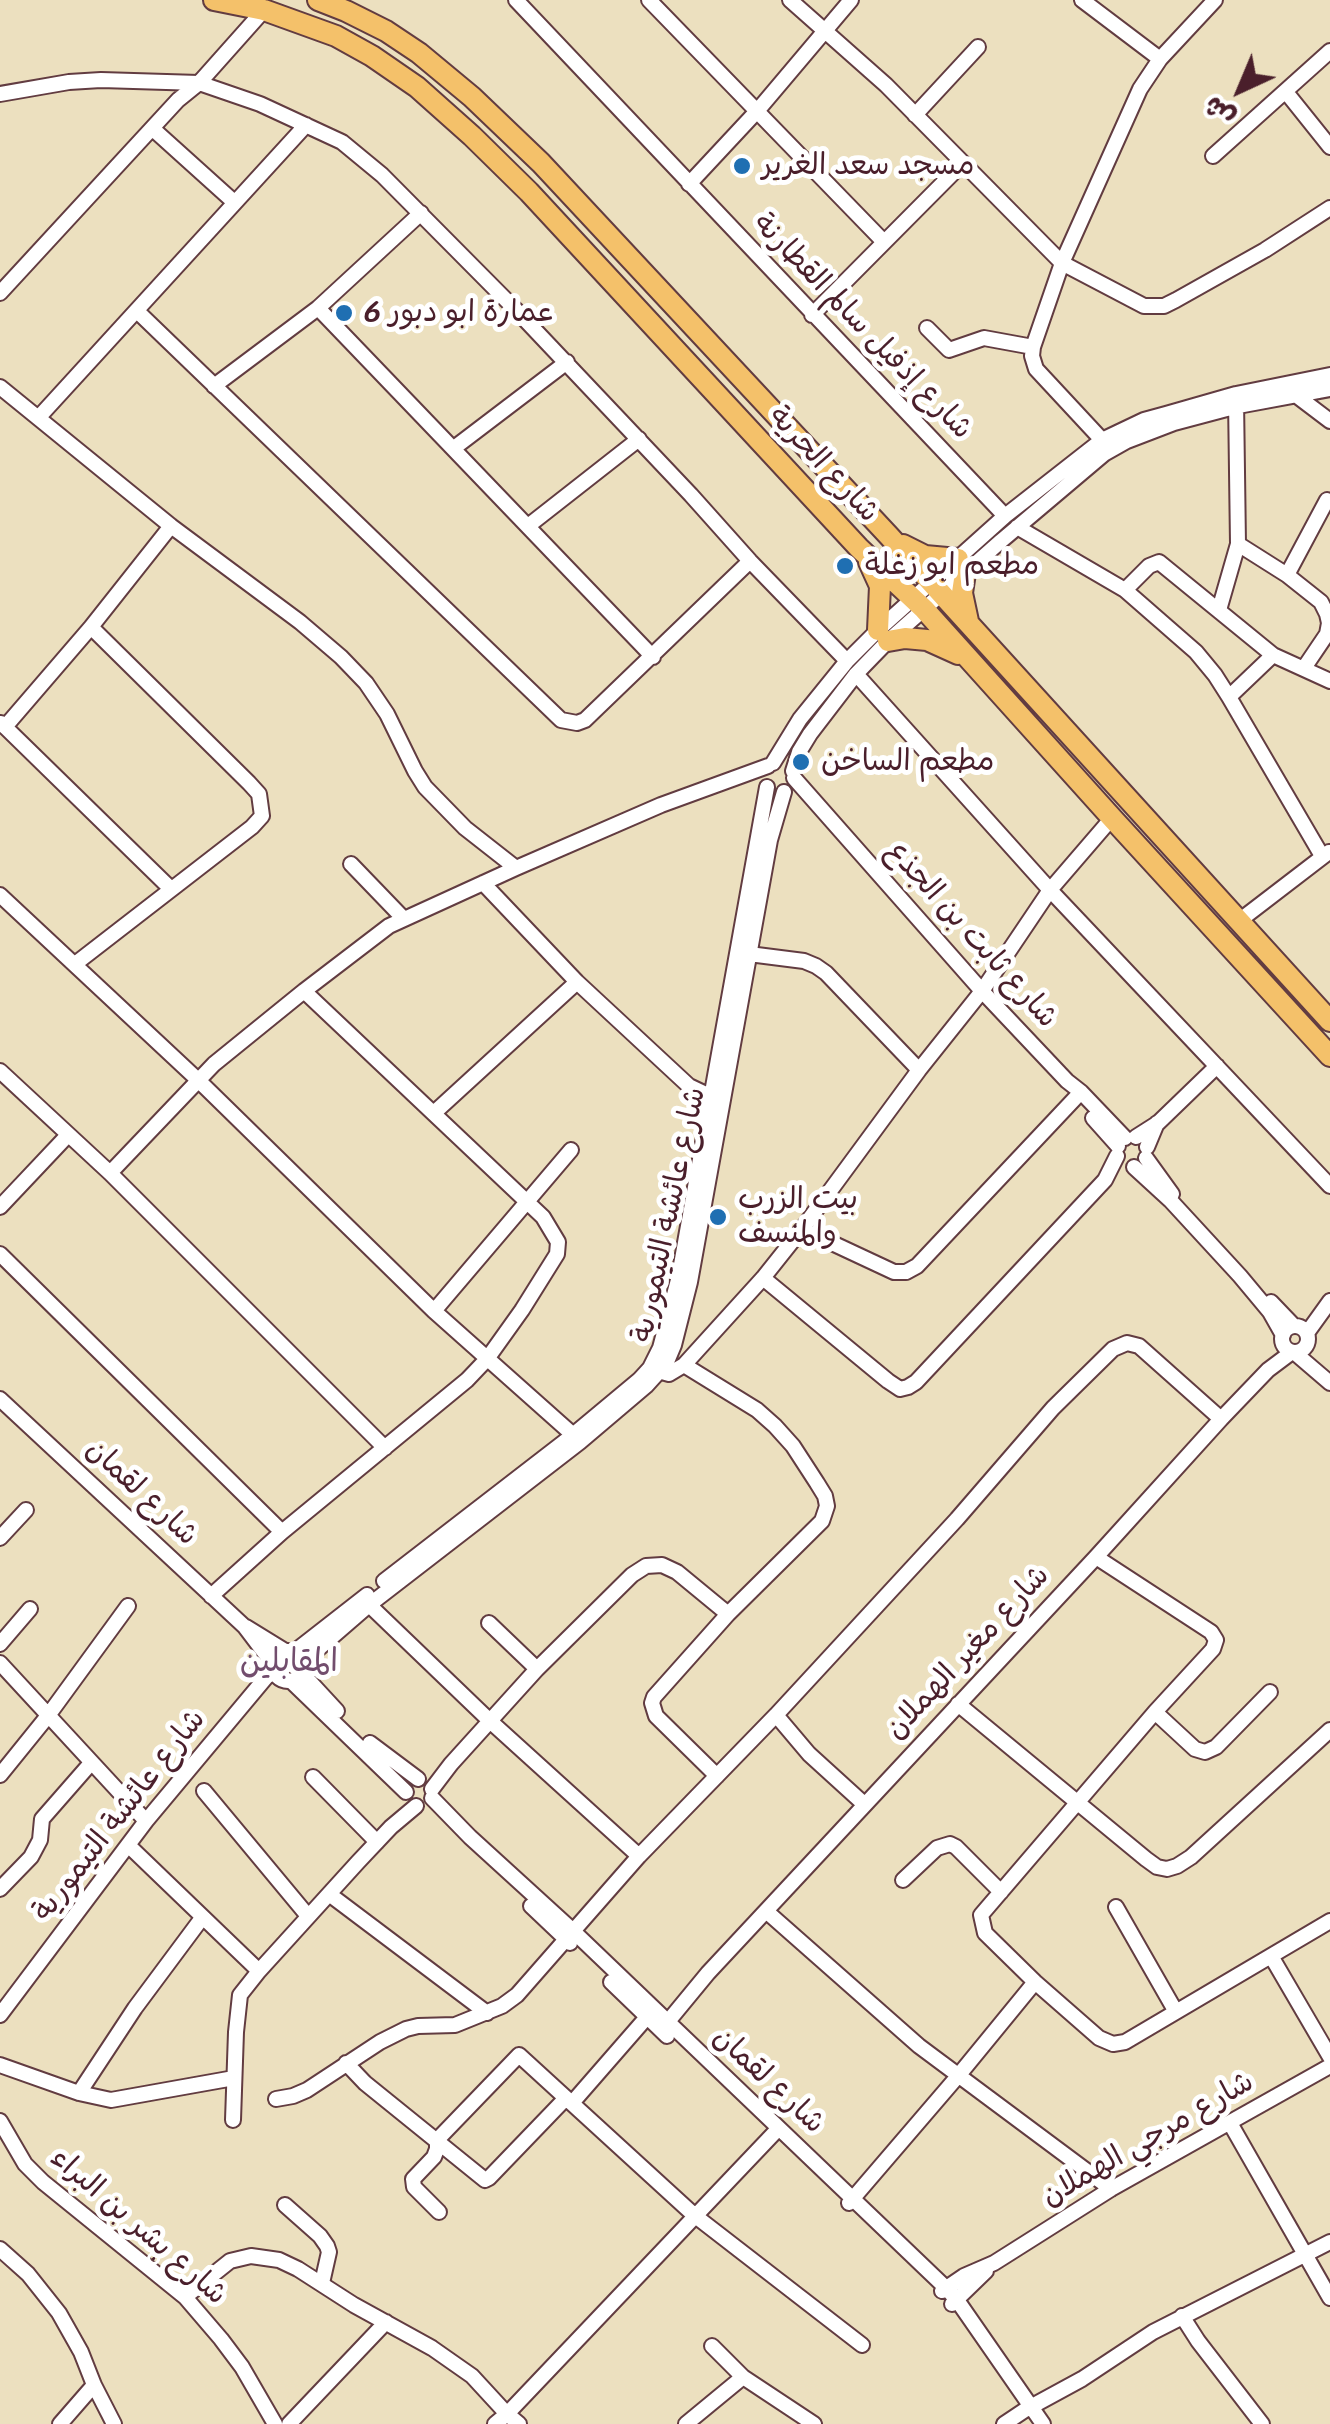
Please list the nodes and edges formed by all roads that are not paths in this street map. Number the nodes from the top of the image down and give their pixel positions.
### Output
1 (214, 0) edge
2 (318, 0) edge
3 (516, 0) edge
4 (650, 0) edge
5 (790, 0) edge
6 (851, 0) edge
7 (1082, 0) edge
8 (1216, 0) edge
9 (264, 10) junction
10 (826, 30) junction
11 (978, 46) dead end
12 (1330, 50) edge
13 (1160, 59) junction
14 (199, 82) junction
15 (1286, 92) junction
16 (0, 94) edge
17 (758, 110) junction
18 (915, 115) junction
19 (306, 125) junction
20 (153, 129) junction
21 (1330, 147) edge
22 (1213, 156) dead end
23 (962, 164) junction
24 (689, 184) junction
25 (234, 202) junction
26 (1330, 208) edge
27 (421, 212) junction
28 (884, 242) junction
29 (1062, 263) junction
30 (0, 292) edge
31 (318, 308) junction
32 (138, 312) junction
33 (812, 315) junction
34 (927, 328) dead end
35 (1032, 347) junction
36 (567, 362) junction
37 (1330, 375) edge
38 (214, 386) junction
39 (0, 387) edge
40 (1295, 389) junction
41 (1330, 390) edge
42 (1236, 400) junction
43 (39, 417) junction
44 (1330, 421) edge
45 (639, 439) junction
46 (1103, 447) junction
47 (454, 448) junction
48 (1327, 500) dead end
49 (1011, 522) junction
50 (171, 526) junction
51 (528, 526) junction
52 (890, 536) junction
53 (1238, 544) junction
54 (859, 548) junction
55 (750, 561) junction
56 (961, 566) junction
57 (1287, 574) junction
58 (1126, 590) junction
59 (927, 596) junction
60 (1325, 598) edge
61 (1219, 610) junction
62 (91, 626) junction
63 (970, 628) junction
64 (883, 635) junction
65 (1273, 654) junction
66 (653, 657) junction
67 (973, 663) junction
68 (852, 667) junction
69 (1304, 668) junction
70 (1330, 681) edge
71 (1230, 698) junction
72 (2, 724) edge
73 (770, 765) junction
74 (735, 778) junction
75 (790, 782) junction
76 (766, 785) junction
77 (1112, 818) junction
78 (1326, 854) edge
79 (351, 864) dead end
80 (516, 868) junction
81 (482, 883) junction
82 (170, 888) junction
83 (1050, 890) junction
84 (2, 902) edge
85 (402, 918) junction
86 (1239, 921) junction
87 (749, 954) junction
88 (75, 964) junction
89 (577, 982) junction
90 (304, 990) junction
91 (982, 991) junction
92 (1330, 1021) edge
93 (1330, 1056) edge
94 (1217, 1066) junction
95 (0, 1070) edge
96 (919, 1070) junction
97 (198, 1080) junction
98 (1078, 1095) junction
99 (710, 1096) junction
100 (435, 1112) junction
101 (68, 1135) junction
102 (571, 1150) dead end
103 (1132, 1152) junction
104 (110, 1173) junction
105 (1330, 1186) edge
106 (528, 1202) junction
107 (0, 1207) edge
108 (802, 1229) junction
109 (0, 1254) edge
110 (762, 1278) junction
111 (1329, 1302) edge
112 (434, 1311) junction
113 (1295, 1339) junction
114 (487, 1359) junction
115 (684, 1365) junction
116 (655, 1370) junction
117 (1328, 1381) edge
118 (0, 1399) edge
119 (1222, 1419) junction
120 (577, 1438) junction
121 (386, 1448) junction
122 (26, 1510) dead end
123 (282, 1532) junction
124 (0, 1538) edge
125 (1096, 1557) junction
126 (211, 1596) junction
127 (365, 1602) junction
128 (128, 1606) dead end
129 (30, 1609) dead end
130 (728, 1614) junction
131 (489, 1624) dead end
132 (0, 1644) edge
133 (0, 1663) edge
134 (288, 1667) junction
135 (537, 1668) junction
136 (1270, 1692) dead end
137 (958, 1704) junction
138 (1155, 1712) junction
139 (776, 1715) junction
140 (47, 1716) junction
141 (490, 1720) junction
142 (1330, 1730) edge
143 (91, 1762) junction
144 (0, 1775) edge
145 (718, 1776) junction
146 (313, 1778) dead end
147 (204, 1791) dead end
148 (420, 1793) junction
149 (1078, 1803) junction
150 (864, 1804) junction
151 (146, 1821) junction
152 (377, 1842) junction
153 (128, 1845) junction
154 (639, 1856) junction
155 (903, 1880) dead end
156 (0, 1889) edge
157 (1001, 1892) junction
158 (329, 1894) junction
159 (1116, 1907) dead end
160 (766, 1911) junction
161 (308, 1916) junction
162 (202, 1918) junction
163 (1330, 1922) edge
164 (568, 1934) junction
165 (1271, 1956) junction
166 (259, 1970) junction
167 (1035, 1982) junction
168 (1176, 2012) junction
169 (487, 2013) junction
170 (0, 2015) edge
171 (656, 2021) junction
172 (1330, 2057) edge
173 (346, 2063) junction
174 (0, 2065) edge
175 (1330, 2066) edge
176 (958, 2076) junction
177 (234, 2078) junction
178 (79, 2093) junction
179 (276, 2100) dead end
180 (569, 2100) junction
181 (234, 2120) dead end
182 (0, 2121) edge
183 (1230, 2122) junction
184 (775, 2132) junction
185 (436, 2140) junction
186 (1111, 2189) junction
187 (850, 2201) junction
188 (285, 2205) dead end
189 (439, 2212) dead end
190 (694, 2216) junction
191 (1330, 2242) edge
192 (0, 2249) edge
193 (1306, 2253) junction
194 (322, 2283) junction
195 (948, 2296) junction
196 (185, 2297) junction
197 (1330, 2298) edge
198 (1182, 2316) junction
199 (386, 2322) junction
200 (862, 2345) dead end
201 (712, 2346) dead end
202 (743, 2377) junction
203 (94, 2385) junction
204 (1028, 2408) junction
205 (507, 2421) edge
206 (60, 2424) edge
207 (114, 2424) edge
208 (275, 2424) edge
209 (289, 2424) edge
210 (686, 2424) edge
211 (814, 2424) edge
212 (1004, 2424) edge
213 (1034, 2424) edge
214 (1043, 2424) edge
215 (1262, 2424) edge

1 - 9 highway, شارع الحرية
2 - 52 highway, شارع الحرية
3 - 24 street, شارع إذفيل سالم القطارنة
4 - 17 street
5 - 10 street
6 - 10 street
7 - 13 street
8 - 13 street
9 - 14 street
9 - 54 highway, شارع الحرية
10 - 17 street
10 - 18 street
11 - 18 street
12 - 15 street
13 - 29 street
14 - 16 street
14 - 19 street
14 - 20 street
15 - 21 street
15 - 22 street
17 - 24 street
17 - 28 street
18 - 23 street
19 - 25 street
19 - 27 street
20 - 25 street
20 - 30 street
23 - 28 street
23 - 29 street
24 - 33 street, شارع إذفيل سالم القطارنة
25 - 32 street
26 - 29 street
27 - 31 street
27 - 36 street
28 - 33 street
29 - 35 street
31 - 38 street
31 - 47 street
32 - 38 street
32 - 43 street
33 - 49 street, شارع إذفيل سالم القطارنة
34 - 35 street
35 - 46 street
36 - 45 street
36 - 47 street
37 - 40 street
38 - 66 street
39 - 43 street
40 - 41 street
40 - 42 street
40 - 44 street
42 - 46 street
42 - 53 street
43 - 50 street
45 - 51 street
45 - 55 street
46 - 49 street
47 - 51 street
48 - 57 street
49 - 56 street
49 - 58 street, شارع إذفيل سالم القطارنة
50 - 62 street
50 - 80 street
51 - 66 street
52 - 56 highway
52 - 59 highway, شارع الحرية
53 - 57 street
53 - 61 street
54 - 59 highway, شارع الحرية
54 - 64 highway
55 - 66 street
55 - 68 street
56 - 59 street
56 - 63 highway
57 - 60 street
58 - 61 street
58 - 71 street, شارع إذفيل سالم القطارنة
59 - 63 highway, شارع الحرية
59 - 64 street
59 - 67 highway, شارع الحرية
60 - 69 street
61 - 65 street
62 - 72 street
62 - 82 street
63 - 86 highway, شارع الحرية
64 - 67 highway
64 - 68 street
65 - 69 street
65 - 71 street
67 - 77 highway, شارع الحرية
68 - 73 street
68 - 75 street, شارع عائشة التيمورية
68 - 83 street
69 - 70 street
71 - 78 street, شارع إذفيل سالم القطارنة
72 - 82 street
73 - 74 street
73 - 75 street
73 - 76 street
74 - 76 street
74 - 80 street
75 - 76 street
75 - 87 street, شارع عائشة التيمورية
75 - 91 street, شارع ثابت بن الجذع
76 - 99 street, شارع عائشة التيمورية
77 - 83 street
77 - 93 highway, شارع الحرية
78 - 86 street
79 - 85 street
80 - 81 street
81 - 85 street
81 - 89 street
82 - 88 street
83 - 91 street
83 - 94 street
84 - 88 street
85 - 90 street
86 - 92 highway, شارع الحرية
87 - 96 street
87 - 116 street, شارع عائشة التيمورية
88 - 97 street
89 - 99 street
89 - 100 street
90 - 97 street
90 - 100 street
91 - 96 street
91 - 98 street, شارع ثابت بن الجذع
94 - 103 street
94 - 105 street
95 - 101 street
96 - 108 street
97 - 104 street
97 - 112 street
98 - 103 street, شارع ثابت بن الجذع
98 - 108 street
99 - 116 street, شارع عائشة التيمورية
100 - 106 street
101 - 104 street
101 - 107 street
102 - 106 street
103 - 110 street
103 - 113 street, شارع ثابت بن الجذع
104 - 121 street
106 - 112 street
106 - 114 street
108 - 110 street
109 - 123 street
110 - 115 street
111 - 113 street, شارع مغير الهملان
112 - 114 street
113 - 117 street, شارع ثابت بن الجذع
113 - 119 street, شارع مغير الهملان
114 - 120 street
114 - 121 street
115 - 116 street
115 - 130 street
116 - 120 street, شارع عائشة التيمورية
118 - 126 street, شارع لقمان
119 - 125 street, شارع مغير الهملان
119 - 139 street
120 - 127 street, شارع عائشة التيمورية
121 - 123 street
122 - 124 street
123 - 126 street
125 - 137 street, شارع مغير الهملان
125 - 138 street
126 - 134 street, شارع لقمان
127 - 134 street, شارع عائشة التيمورية
127 - 141 street
128 - 140 street
129 - 132 street
130 - 135 street
130 - 145 street
131 - 135 street
133 - 140 street
134 - 148 street, شارع لقمان
134 - 151 street, شارع عائشة التيمورية
135 - 141 street
136 - 138 street
137 - 149 street
137 - 150 street, شارع مغير الهملان
138 - 149 street
139 - 145 street
139 - 150 street
140 - 143 street
140 - 144 street
141 - 148 street
141 - 154 street
142 - 149 street
143 - 151 street
143 - 156 street
145 - 154 street
146 - 152 street
147 - 161 street
148 - 152 street
148 - 164 street, شارع لقمان
149 - 157 street
150 - 160 street, شارع مغير الهملان
151 - 153 street, شارع عائشة التيمورية
152 - 158 street
153 - 162 street
153 - 170 street, شارع عائشة التيمورية
154 - 164 street
155 - 157 street
157 - 167 street
158 - 161 street
158 - 169 street
159 - 168 street
160 - 171 street, شارع مغير الهملان
160 - 176 street
161 - 166 street
162 - 166 street
162 - 178 street
163 - 165 street
164 - 169 street
164 - 171 street, شارع لقمان
165 - 168 street
165 - 172 street
166 - 177 street
167 - 168 street
167 - 176 street
169 - 173 street
171 - 180 street, شارع مغير الهملان
171 - 184 street, شارع لقمان
173 - 179 street
173 - 185 street
174 - 178 street
175 - 183 street, شارع مرجي الهملان
176 - 186 street
176 - 187 street
177 - 178 street
177 - 181 street
180 - 185 street, شارع مغير الهملان
180 - 185 street
180 - 190 street
182 - 196 street, شارع بشر بن البراء
183 - 186 street, شارع مرجي الهملان
183 - 193 street
184 - 187 street, شارع لقمان
184 - 190 street
185 - 189 street
186 - 195 street, شارع مرجي الهملان
187 - 195 street, شارع لقمان
188 - 194 street
190 - 200 street
190 - 205 street
191 - 193 street
192 - 203 street
193 - 197 street
193 - 198 street
194 - 196 street
194 - 199 street
195 - 204 street, شارع لقمان
196 - 208 street, شارع بشر بن البراء
198 - 204 street
198 - 215 street
199 - 205 street
199 - 209 street
201 - 202 street
202 - 210 street
202 - 211 street
203 - 206 street
203 - 207 street
204 - 212 street
204 - 213 street, شارع لقمان
204 - 214 street, شارع لقمان

